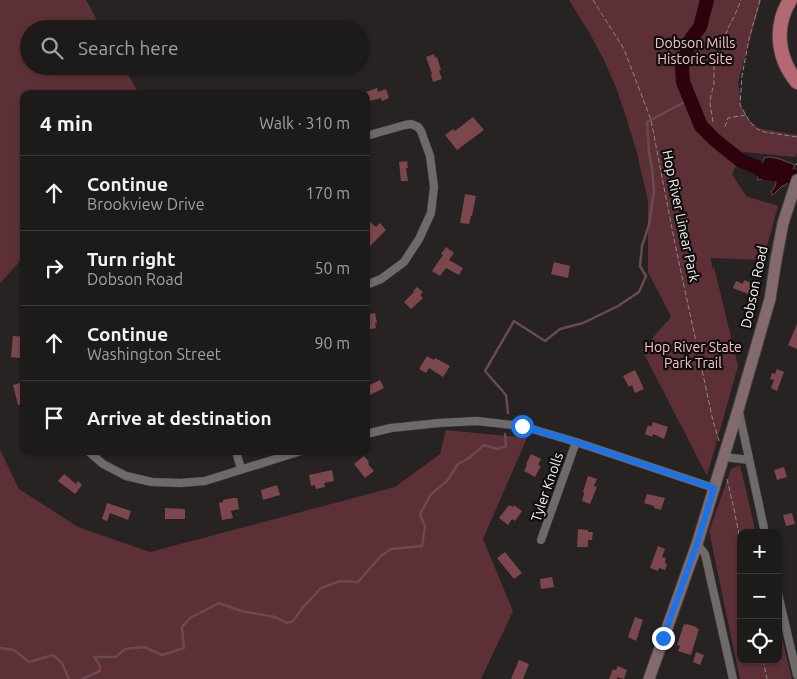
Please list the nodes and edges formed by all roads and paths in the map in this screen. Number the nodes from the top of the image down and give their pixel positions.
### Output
1 (593, 0) edge
2 (741, 0) edge
3 (760, 0) edge
4 (790, 0) edge
5 (797, 82) edge
6 (747, 115) junction
7 (713, 122) dead end
8 (725, 127) dead end
9 (370, 135) edge
10 (797, 137) edge
11 (795, 185) edge
12 (370, 283) edge
13 (738, 410) junction
14 (370, 433) edge
15 (576, 442) junction
16 (722, 452) junction
17 (93, 455) edge
18 (237, 455) edge
19 (288, 455) edge
20 (749, 460) junction
21 (241, 470) junction
22 (725, 473) dead end
23 (714, 488) junction
24 (738, 529) edge
25 (764, 529) edge
26 (541, 540) dead end
27 (697, 544) junction
28 (782, 611) edge
29 (765, 664) edge
30 (797, 675) edge
31 (649, 679) edge
32 (733, 679) edge
33 (767, 679) edge

1 - 16 path, Hop River Linear Park
2 - 7 path
3 - 6 path
4 - 5 highway
6 - 8 path
6 - 10 path
9 - 12 street
11 - 13 street, Dobson Road
13 - 16 street, Dobson Road
13 - 20 street
14 - 15 street
15 - 23 street
15 - 26 street, Tyler Knolls
16 - 20 street
16 - 23 street, Dobson Road
17 - 21 street
18 - 21 street
19 - 21 street
20 - 25 street
22 - 24 path
23 - 27 street, Dobson Road
27 - 31 street, Dobson Road
27 - 32 street
28 - 30 street
29 - 33 path

